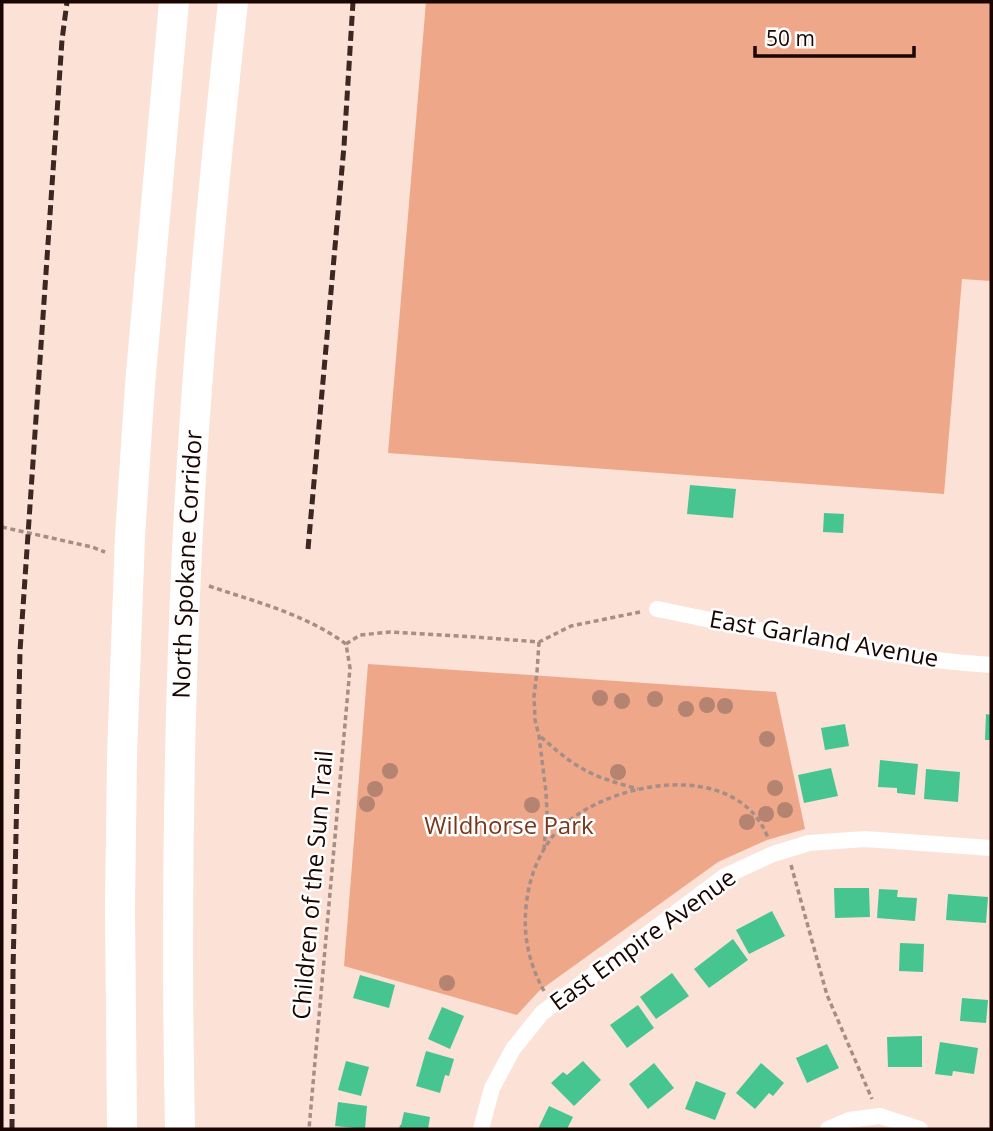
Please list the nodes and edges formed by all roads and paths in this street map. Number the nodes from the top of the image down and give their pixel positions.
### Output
1 (174, 2) edge
2 (233, 2) edge
3 (657, 609) joint
4 (293, 614) dead end
5 (538, 642) junction
6 (346, 644) junction
7 (991, 665) edge
8 (539, 736) junction
9 (638, 789) junction
10 (991, 848) edge
11 (544, 850) junction
12 (780, 852) junction
13 (547, 1009) junction
14 (880, 1115) junction
15 (122, 1129) edge
16 (180, 1129) edge
17 (309, 1129) edge
18 (481, 1129) edge
19 (828, 1129) edge
20 (920, 1129) edge

1 - 15 highway
2 - 16 highway, North Spokane Corridor
3 - 5 path
3 - 7 street, East Garland Avenue
4 - 6 path
5 - 6 path
5 - 8 path
6 - 17 path, Children of the Sun Trail
8 - 9 path
8 - 11 path
9 - 11 path
9 - 12 path
10 - 12 street, East Empire Avenue
11 - 13 path
12 - 13 street, East Empire Avenue
12 - 14 path
13 - 18 street, East Empire Avenue
14 - 19 street
14 - 20 street

